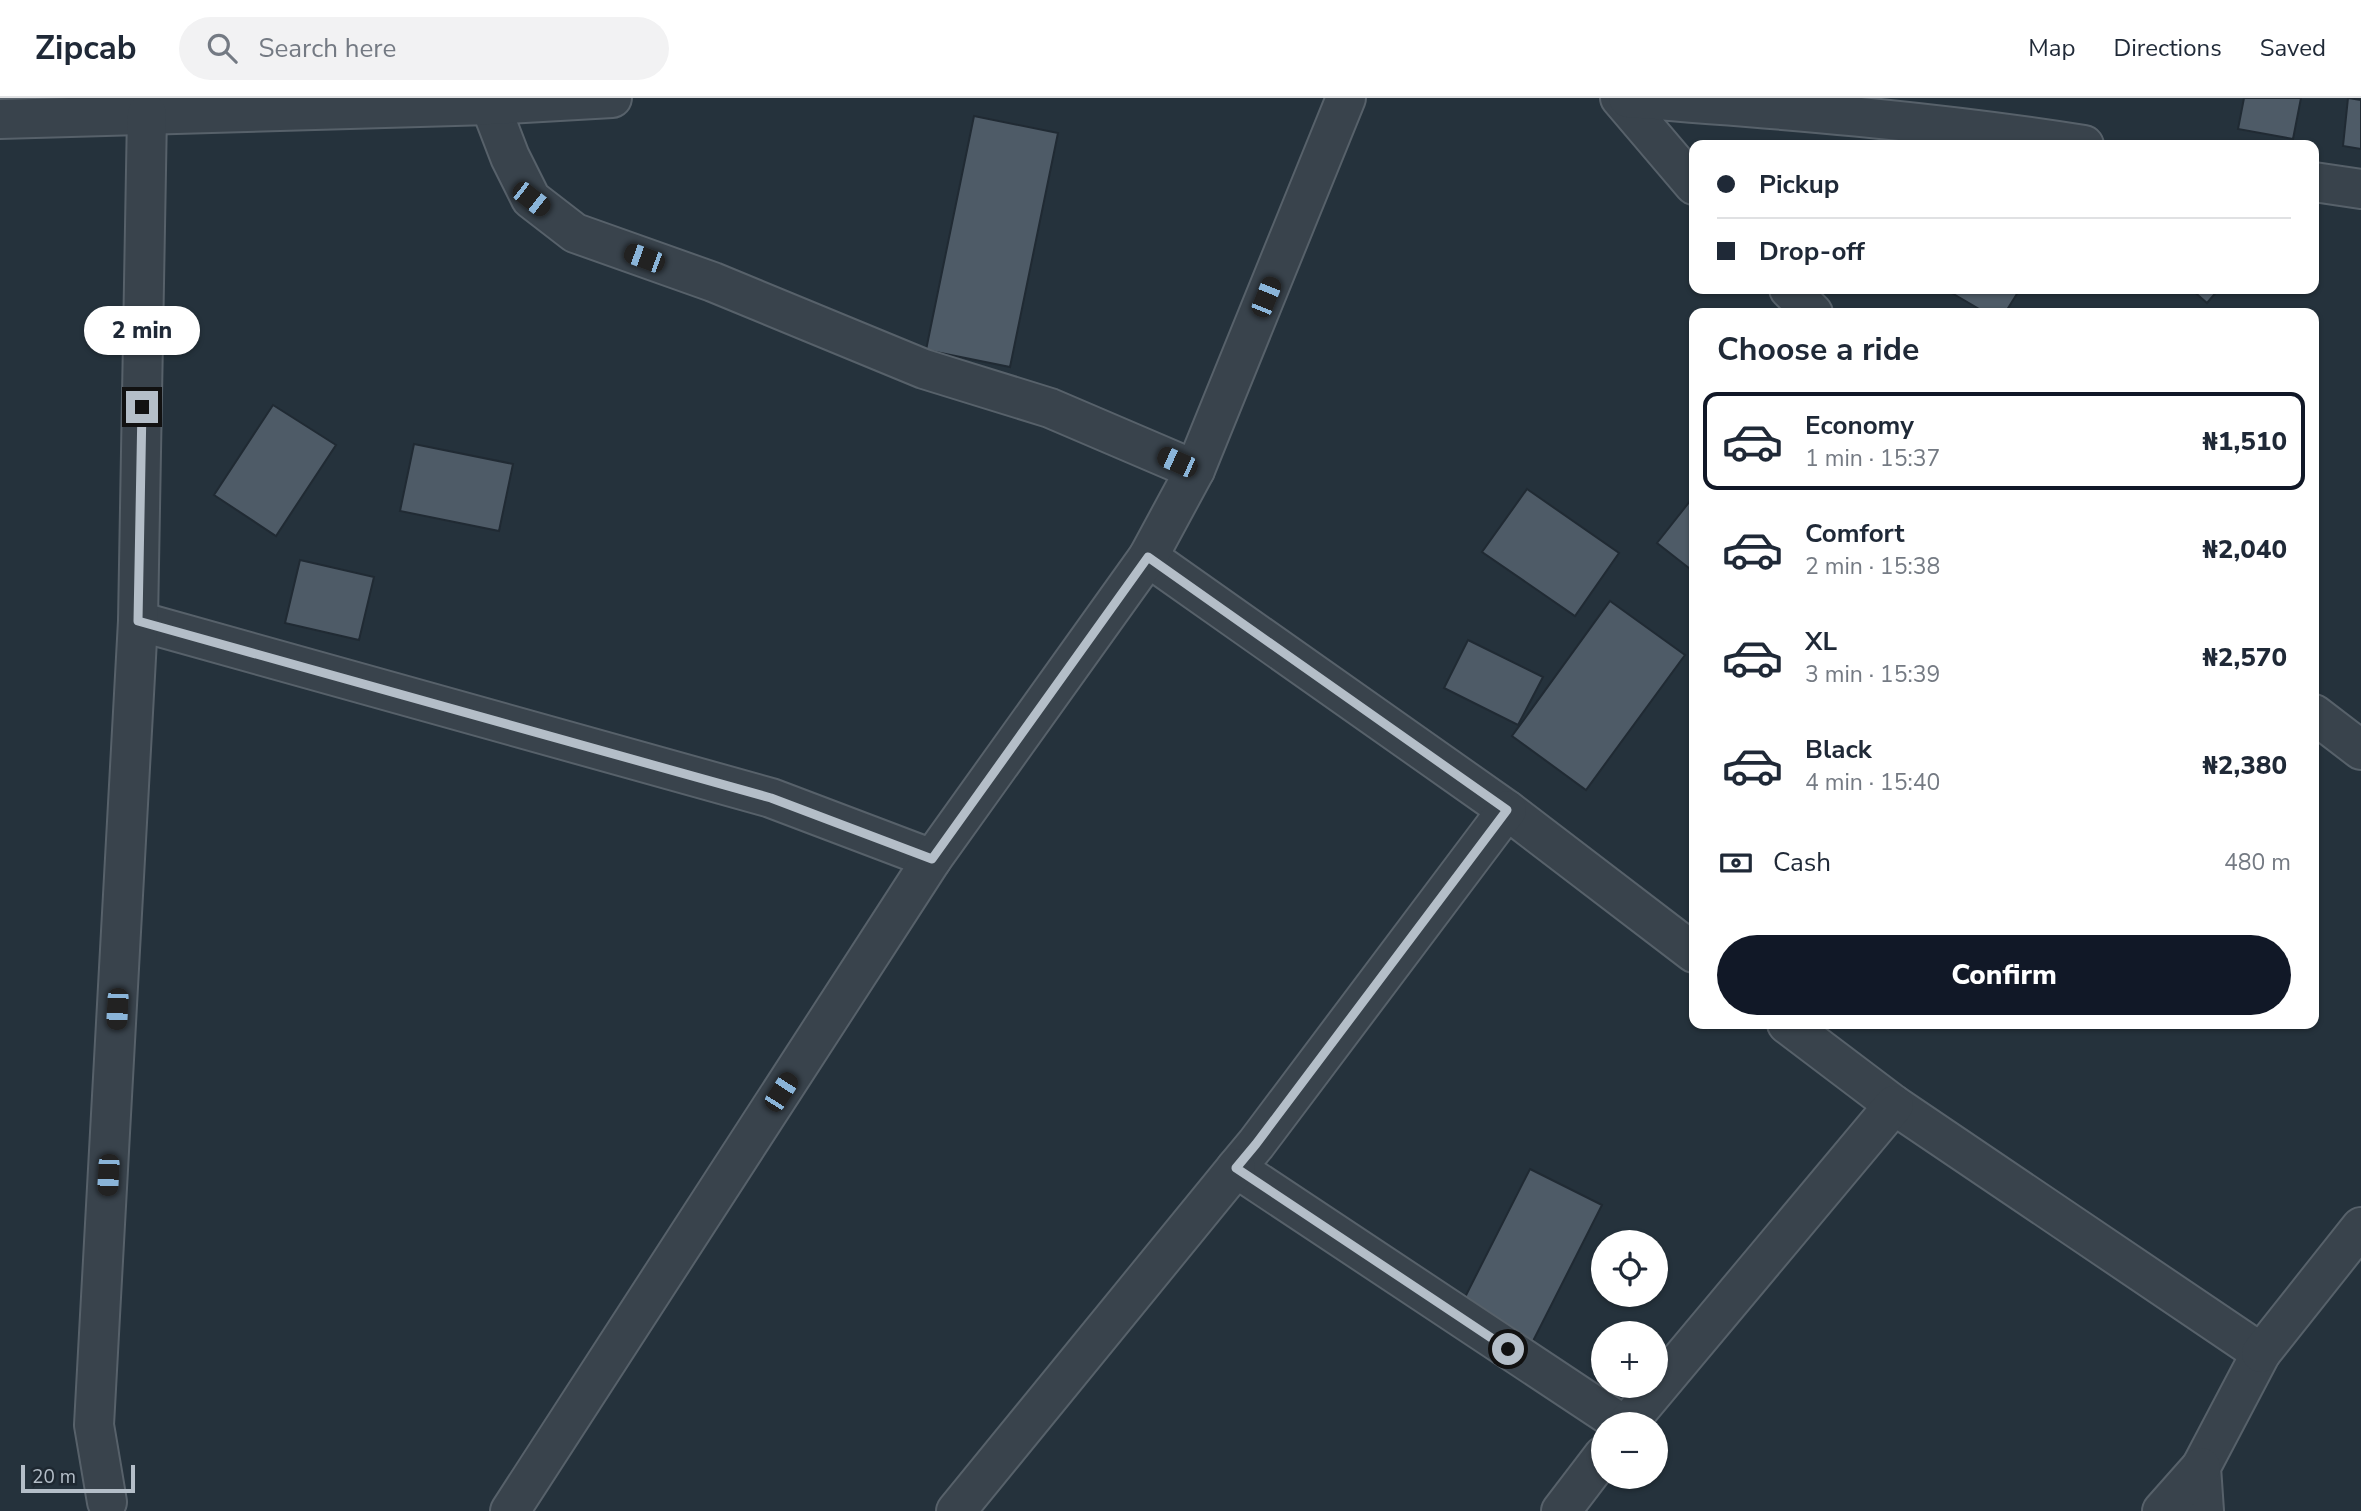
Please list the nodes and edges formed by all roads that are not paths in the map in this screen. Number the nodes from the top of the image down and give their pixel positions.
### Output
1 (612, 98) edge
2 (1346, 98) edge
3 (1620, 98) edge
4 (1628, 98) edge
5 (490, 105) junction
6 (147, 114) junction
7 (0, 119) edge
8 (2052, 140) edge
9 (1689, 179) edge
10 (2319, 183) edge
11 (2361, 189) edge
12 (1794, 294) edge
13 (1808, 308) edge
14 (1195, 471) junction
15 (1148, 557) junction
16 (138, 621) junction
17 (2319, 718) edge
18 (2361, 750) edge
19 (1507, 810) junction
20 (932, 859) junction
21 (1689, 949) edge
22 (1794, 1029) edge
23 (1894, 1105) junction
24 (1236, 1168) junction
25 (2361, 1227) edge
26 (2261, 1353) junction
27 (1606, 1412) edge
28 (1634, 1412) edge
29 (2201, 1467) junction
30 (1591, 1472) edge
31 (107, 1502) dead end
32 (510, 1511) edge
33 (956, 1511) edge
34 (1562, 1511) edge
35 (2162, 1511) edge
36 (2204, 1511) edge

1 - 5 street
2 - 14 street
3 - 9 street
4 - 8 street
5 - 6 street
5 - 14 street
6 - 7 street
6 - 16 street
10 - 11 street
12 - 13 street
14 - 15 street
15 - 19 street
15 - 20 street
16 - 20 street
16 - 31 street
17 - 18 street
19 - 21 street
19 - 24 street
20 - 32 street
22 - 23 street
23 - 26 street
23 - 28 street
24 - 27 street
24 - 33 street
25 - 26 street
26 - 29 street
29 - 35 street
29 - 36 street
30 - 34 street

